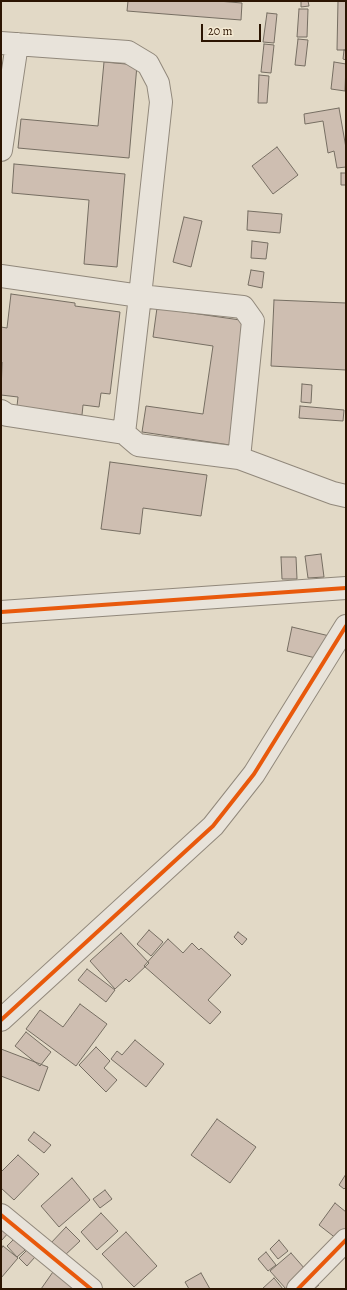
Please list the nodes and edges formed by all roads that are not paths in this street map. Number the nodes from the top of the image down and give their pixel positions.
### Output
1 (9, 43) edge
2 (1, 150) edge
3 (1, 276) edge
4 (140, 296) junction
5 (1, 411) edge
6 (124, 433) junction
7 (239, 458) junction
8 (346, 496) edge
9 (346, 588) edge
10 (1, 612) edge
11 (346, 626) edge
12 (1, 1020) edge
13 (1, 1215) edge
14 (346, 1240) edge
15 (91, 1289) edge
16 (298, 1289) edge

1 - 2 street
1 - 4 street
3 - 4 street
4 - 6 street
4 - 7 street
5 - 6 street
6 - 7 street
7 - 8 street
9 - 10 street
11 - 12 street
13 - 15 street
14 - 16 street

